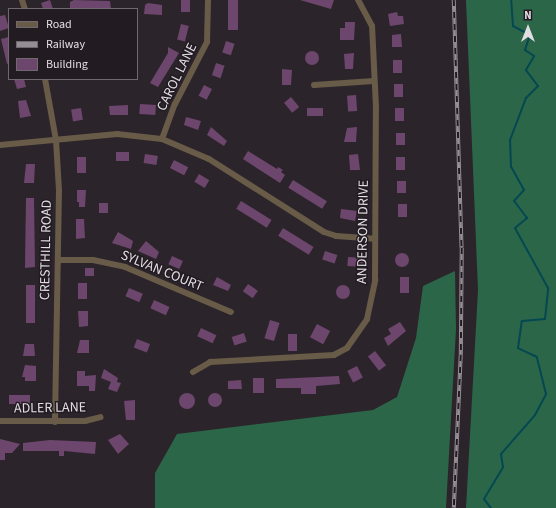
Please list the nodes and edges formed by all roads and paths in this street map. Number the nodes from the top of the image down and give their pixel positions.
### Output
1 (208, 0) edge
2 (358, 0) edge
3 (45, 80) edge
4 (374, 81) junction
5 (314, 85) dead end
6 (162, 139) junction
7 (56, 140) junction
8 (0, 146) edge
9 (375, 239) junction
10 (58, 260) junction
11 (231, 312) dead end
12 (193, 372) dead end
13 (101, 416) dead end
14 (0, 421) edge
15 (55, 422) junction

1 - 6 street, CAROL LANE
2 - 4 street, ANDERSON DRIVE
3 - 7 street, CRESTHILL ROAD
4 - 5 street
4 - 9 street, ANDERSON DRIVE
6 - 7 street
6 - 9 street
7 - 8 street
7 - 10 street, CRESTHILL ROAD
9 - 12 street, ANDERSON DRIVE
10 - 11 street, SYLVAN COURT
10 - 15 street, CRESTHILL ROAD
13 - 15 street, ADLER LANE
14 - 15 street, ADLER LANE

